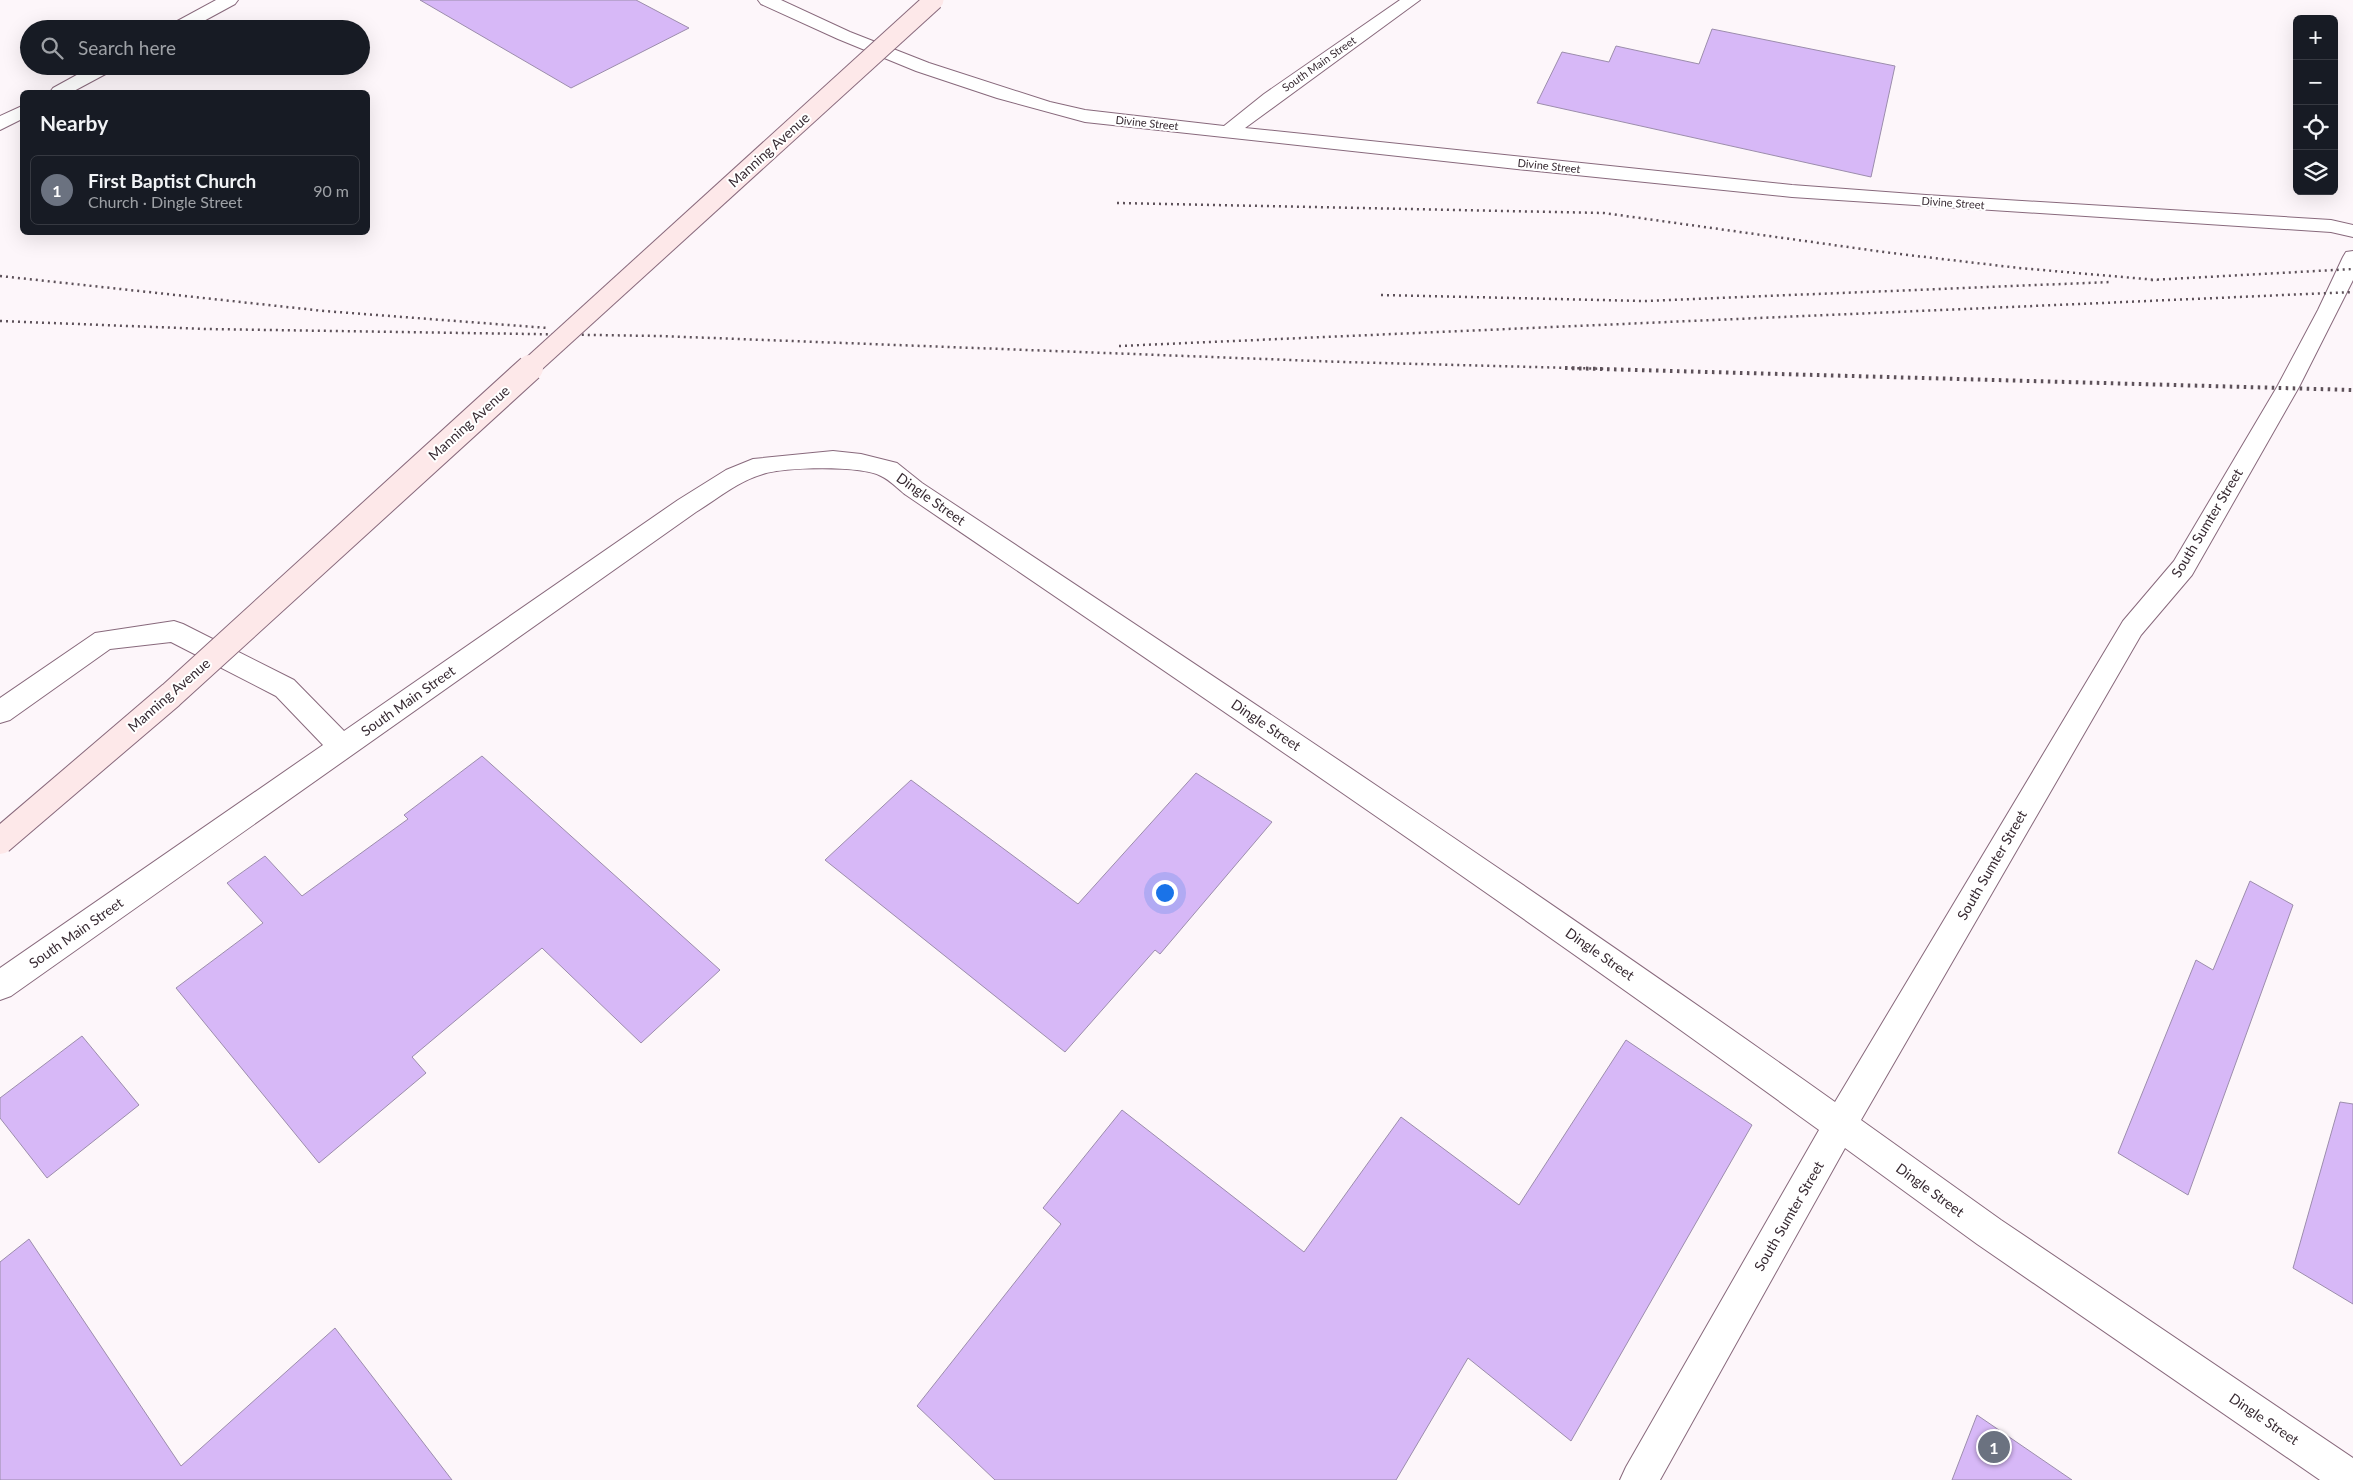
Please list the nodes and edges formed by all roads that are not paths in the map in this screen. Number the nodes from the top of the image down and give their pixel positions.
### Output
1 (229, 0) edge
2 (767, 0) edge
3 (934, 0) edge
4 (1411, 0) edge
5 (192, 20) edge
6 (90, 75) edge
7 (63, 90) edge
8 (20, 113) edge
9 (0, 124) edge
10 (1229, 131) junction
11 (2353, 231) edge
12 (2353, 257) edge
13 (833, 459) joint
14 (0, 712) edge
15 (342, 747) junction
16 (0, 841) edge
17 (0, 986) edge
18 (1840, 1125) junction
19 (1639, 1480) edge
20 (2353, 1480) edge

1 - 5 street
2 - 10 street, Divine Street
3 - 16 main road, Manning Avenue, bridge
4 - 10 street, South Main Street
6 - 7 street
8 - 9 street
10 - 11 street, Divine Street
12 - 18 street, South Sumter Street
13 - 15 street, South Main Street
13 - 18 street, Dingle Street
14 - 15 street
15 - 17 street, South Main Street
18 - 19 street, South Sumter Street
18 - 20 street, Dingle Street

